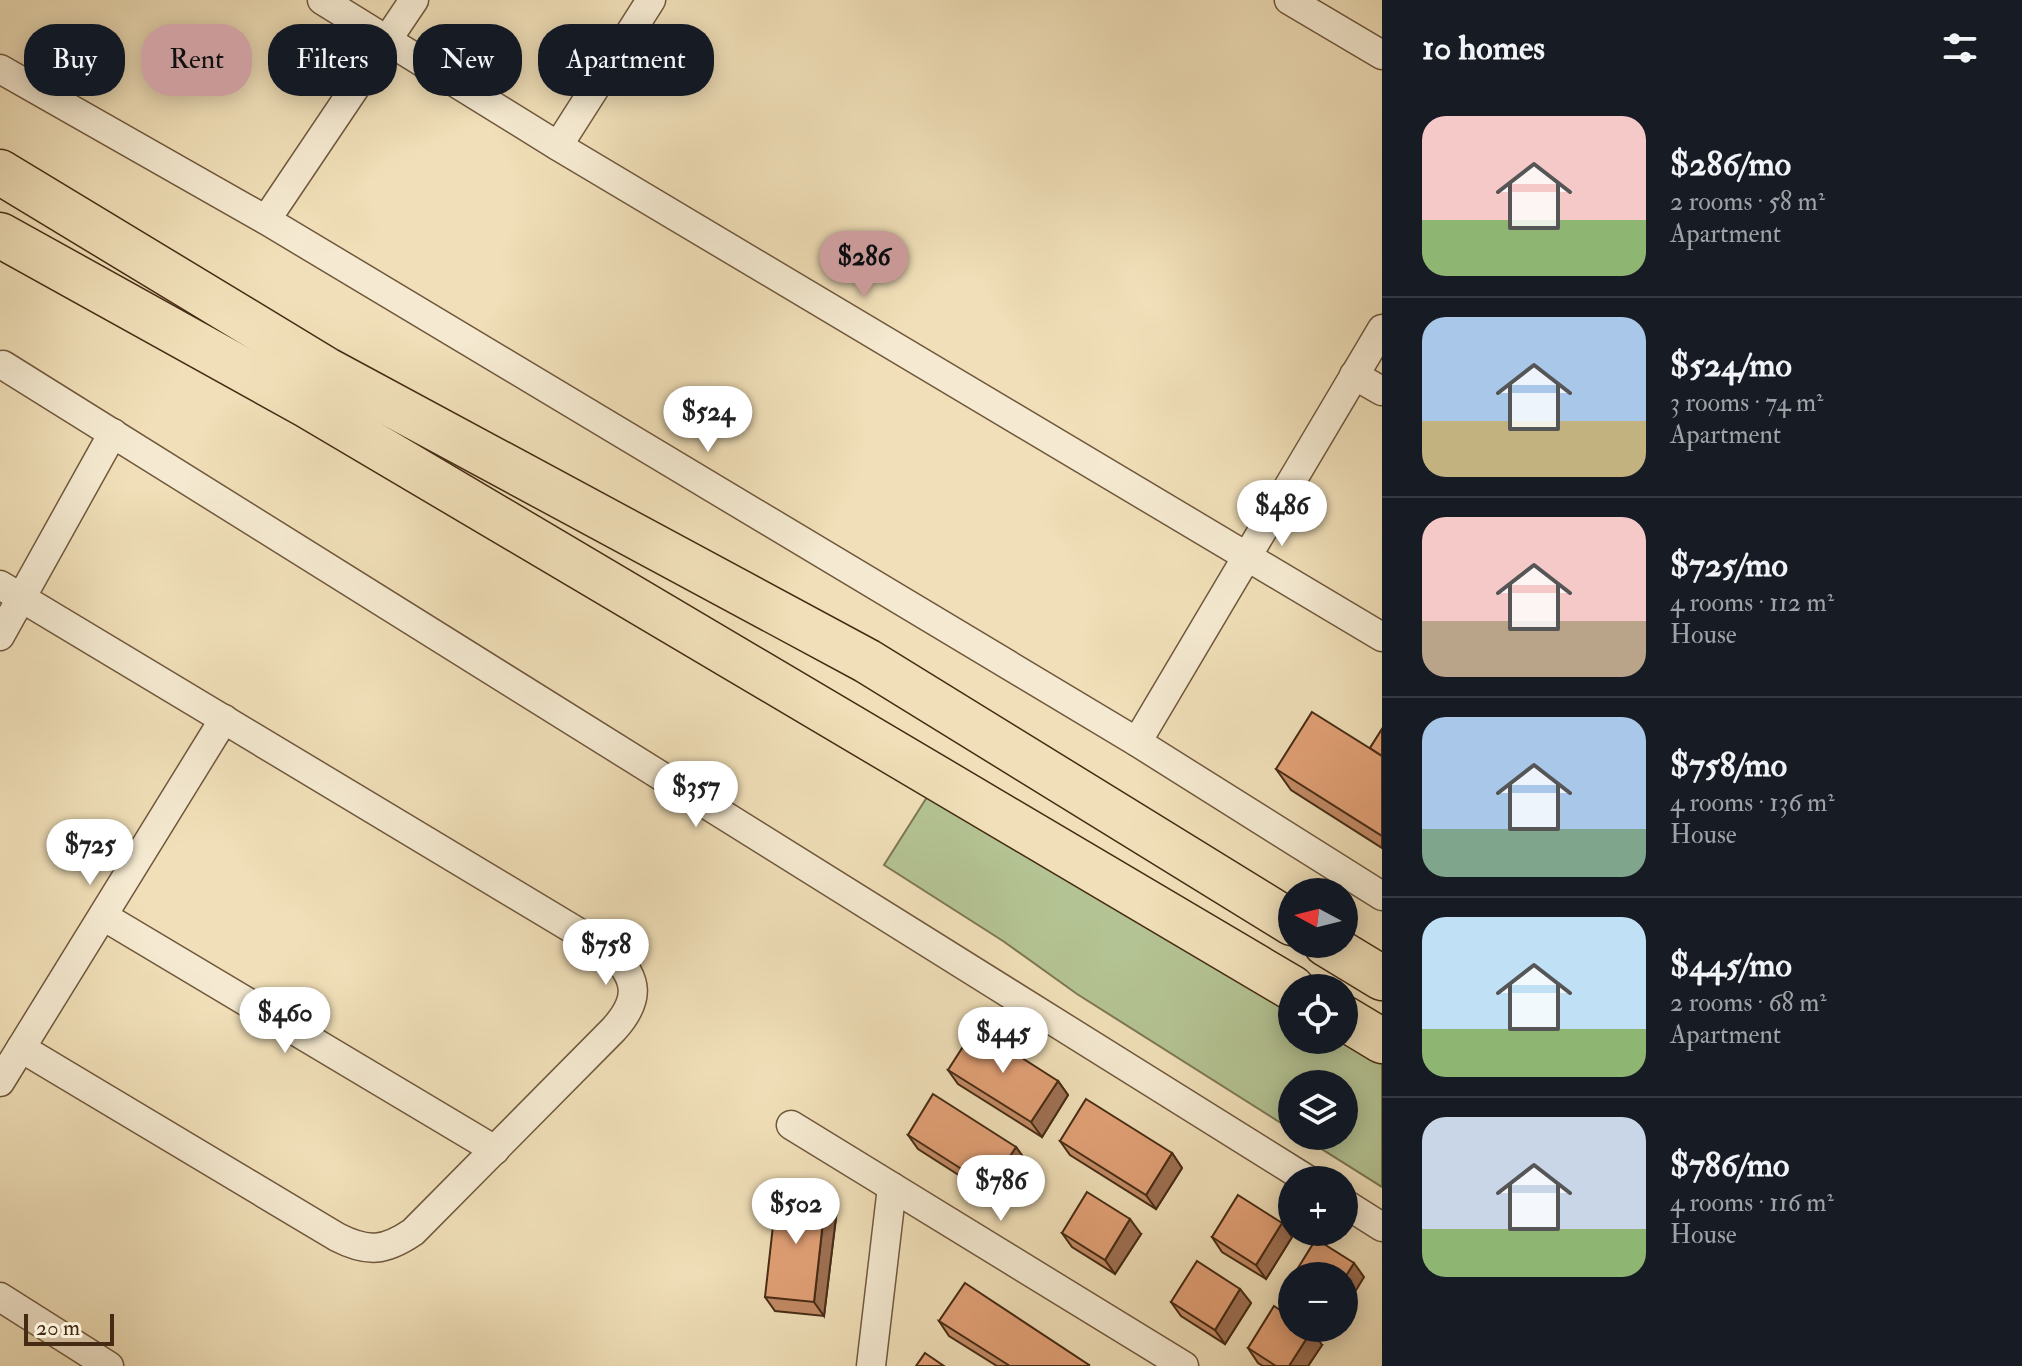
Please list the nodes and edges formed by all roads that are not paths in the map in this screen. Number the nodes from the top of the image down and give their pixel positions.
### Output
1 (322, 0) edge
2 (414, 0) edge
3 (651, 0) edge
4 (1289, 0) edge
5 (359, 24) edge
6 (397, 26) edge
7 (397, 49) edge
8 (1382, 55) edge
9 (0, 69) edge
10 (350, 96) edge
11 (558, 146) junction
12 (0, 172) edge
13 (266, 220) junction
14 (0, 235) edge
15 (1382, 329) edge
16 (3, 365) dead end
17 (1354, 375) junction
18 (1382, 391) edge
19 (113, 433) junction
20 (1246, 557) junction
21 (11, 591) edge
22 (0, 636) edge
23 (1382, 637) edge
24 (224, 719) junction
25 (1137, 742) junction
26 (1382, 896) edge
27 (1278, 914) edge
28 (103, 916) junction
29 (1349, 958) edge
30 (1382, 978) edge
31 (1278, 980) edge
32 (1358, 1026) edge
33 (1382, 1041) edge
34 (21, 1048) junction
35 (0, 1082) edge
36 (791, 1125) dead end
37 (495, 1150) junction
38 (1286, 1166) edge
39 (892, 1187) junction
40 (1358, 1212) edge
41 (1382, 1227) edge
42 (0, 1297) edge
43 (1181, 1365) edge
44 (109, 1366) edge
45 (871, 1366) edge

1 - 5 street
2 - 6 street
3 - 11 street
4 - 8 street
7 - 11 street
9 - 13 street
10 - 13 street
11 - 20 street
12 - 27 highway
13 - 25 street
14 - 31 highway
15 - 17 street
16 - 19 street
17 - 18 street
17 - 20 street
19 - 21 street
19 - 38 street
20 - 23 street
20 - 25 street
21 - 22 street
21 - 24 street
24 - 28 street
24 - 37 street
25 - 26 street
28 - 34 street
28 - 37 street
29 - 30 highway
32 - 33 highway
34 - 35 street
34 - 37 street
36 - 39 street
39 - 43 street
39 - 45 street
40 - 41 street
42 - 44 street

